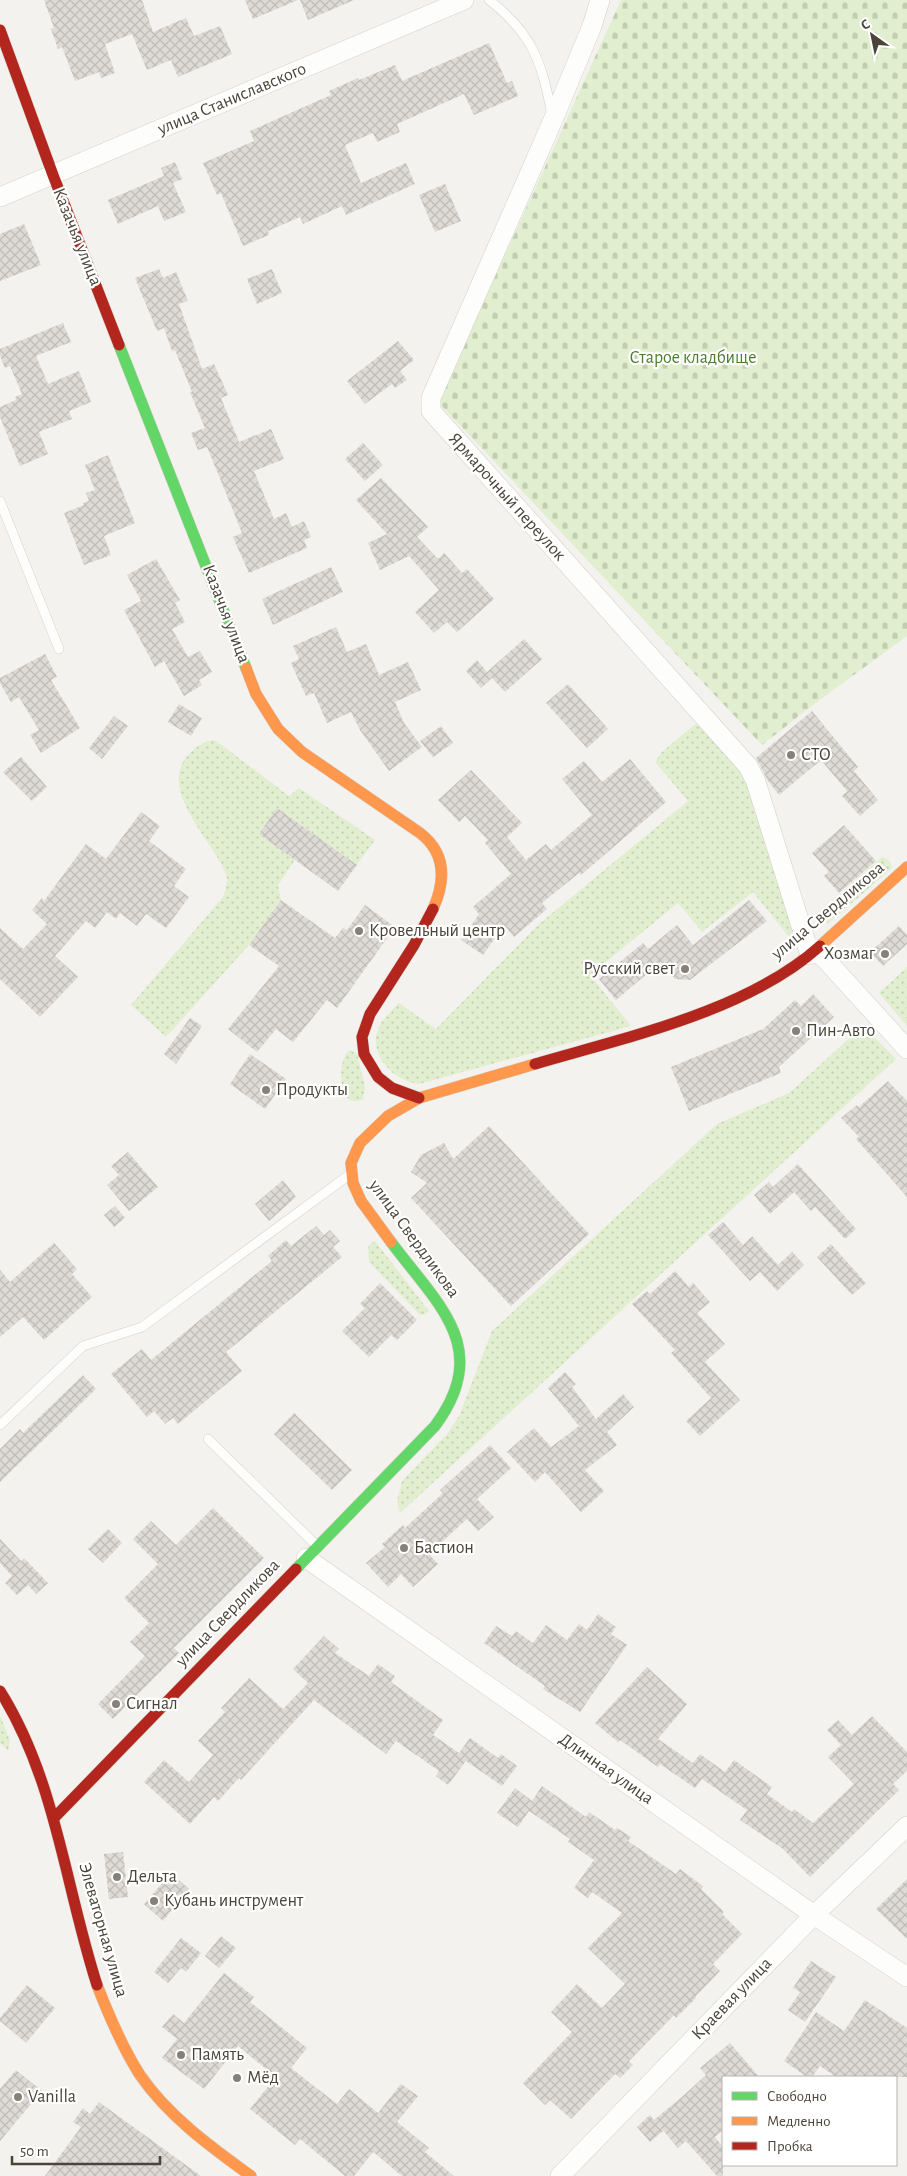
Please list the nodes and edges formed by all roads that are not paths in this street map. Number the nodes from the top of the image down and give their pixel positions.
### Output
1 (464, 0) edge
2 (489, 0) edge
3 (600, 0) edge
4 (0, 30) edge
5 (553, 120) junction
6 (53, 175) junction
7 (0, 197) edge
8 (0, 501) edge
9 (60, 648) dead end
10 (907, 867) edge
11 (813, 952) junction
12 (907, 1048) edge
13 (419, 1098) junction
14 (351, 1173) junction
15 (0, 1425) edge
16 (208, 1439) dead end
17 (312, 1552) junction
18 (0, 1691) edge
19 (54, 1818) junction
20 (907, 1826) edge
21 (814, 1915) junction
22 (907, 1977) edge
23 (251, 2176) edge
24 (560, 2176) edge

1 - 6 street, улица Станиславского
2 - 5 lane
3 - 5 street, Ярмарочный переулок
4 - 6 street, Казачья улица
5 - 11 street, Ярмарочный переулок
6 - 7 street, улица Станиславского
6 - 13 street, Казачья улица
8 - 9 lane
10 - 11 street, улица Свердликова
11 - 12 street
11 - 13 street, улица Свердликова
13 - 14 street, улица Свердликова
14 - 15 lane
14 - 17 street, улица Свердликова
16 - 17 lane
17 - 19 street, улица Свердликова
17 - 21 street, Длинная улица
18 - 19 street, Элеваторная улица
19 - 23 street, Элеваторная улица
20 - 21 street, Краевая улица
21 - 22 street, Длинная улица
21 - 24 street, Краевая улица

